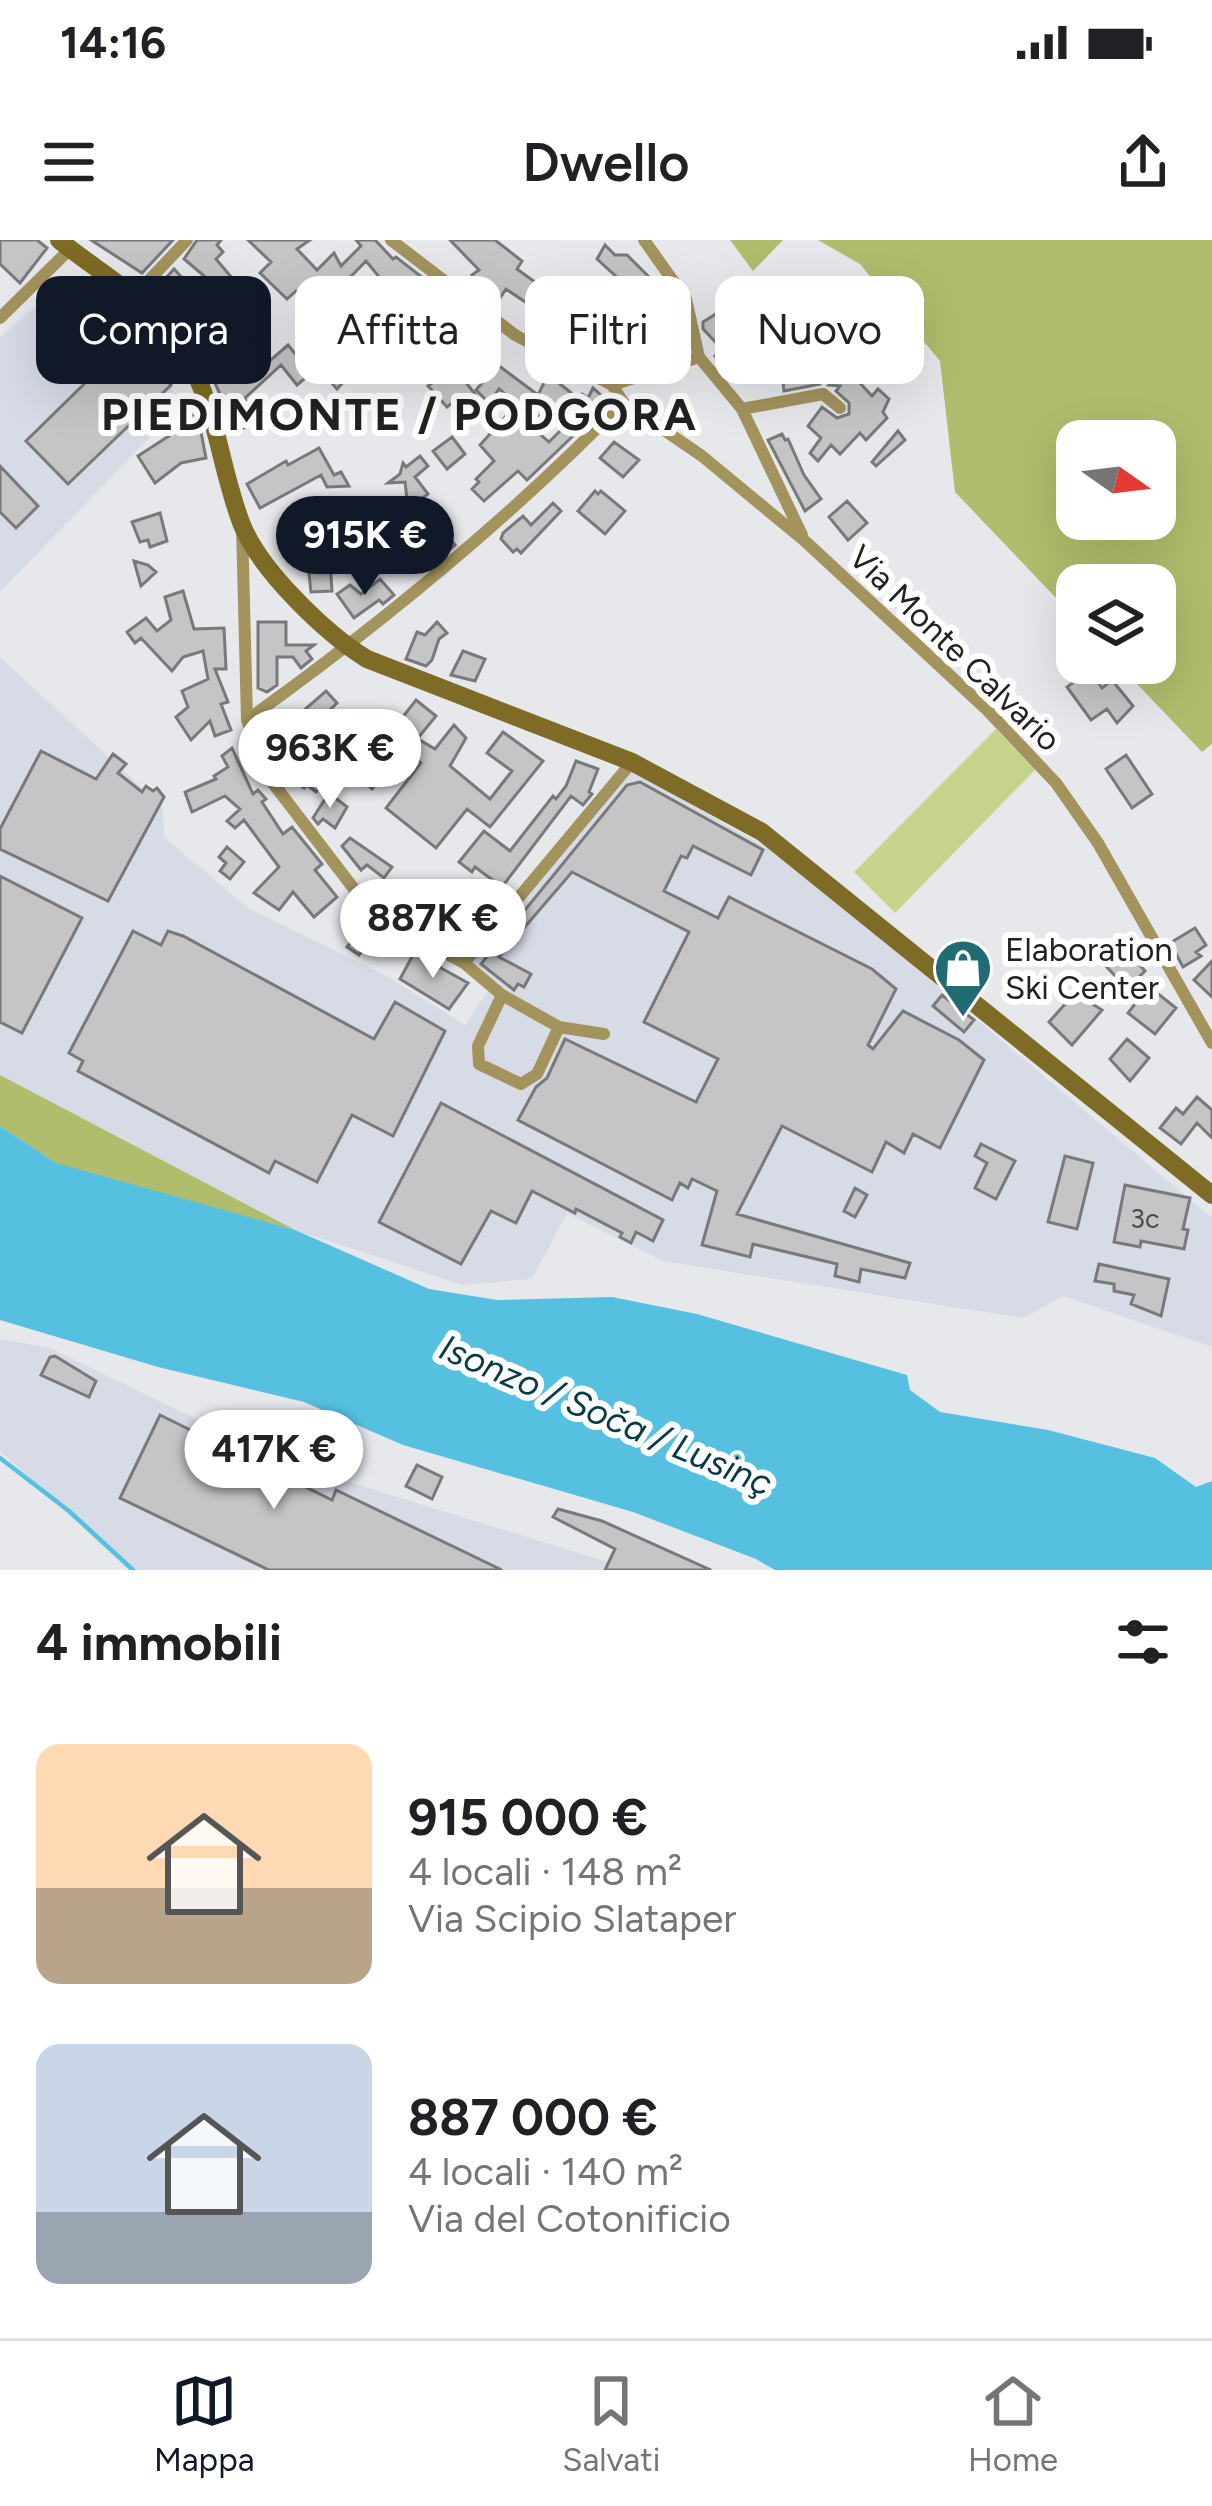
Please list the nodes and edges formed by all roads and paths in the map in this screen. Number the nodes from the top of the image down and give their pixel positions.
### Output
1 (187, 240) edge
2 (391, 240) edge
3 (644, 240) edge
4 (64, 245) edge
5 (110, 276) edge
6 (153, 276) edge
7 (0, 318) edge
8 (699, 357) junction
9 (199, 384) edge
10 (612, 385) junction
11 (623, 402) junction
12 (840, 408) dead end
13 (742, 409) junction
14 (242, 525) junction
15 (806, 542) junction
16 (348, 647) junction
17 (247, 720) junction
18 (632, 762) junction
19 (464, 964) junction
20 (502, 995) junction
21 (559, 1027) junction
22 (604, 1034) dead end
23 (1212, 1043) edge
24 (1212, 1195) edge

1 - 6 street
2 - 10 street
3 - 8 street, Via Monte Calvario
4 - 5 main road
4 - 7 street
8 - 10 street
8 - 13 street, Via Monte Calvario
9 - 14 main road
10 - 11 street
11 - 15 street, Via Monte Calvario
11 - 16 street
12 - 13 street
13 - 15 street, Via Monte Calvario
14 - 16 main road
14 - 17 street
15 - 23 street, Via Monte Calvario
16 - 17 street
16 - 18 main road
17 - 19 street
18 - 19 street
18 - 24 main road
19 - 20 street
20 - 21 street
20 - 21 street
21 - 22 street

